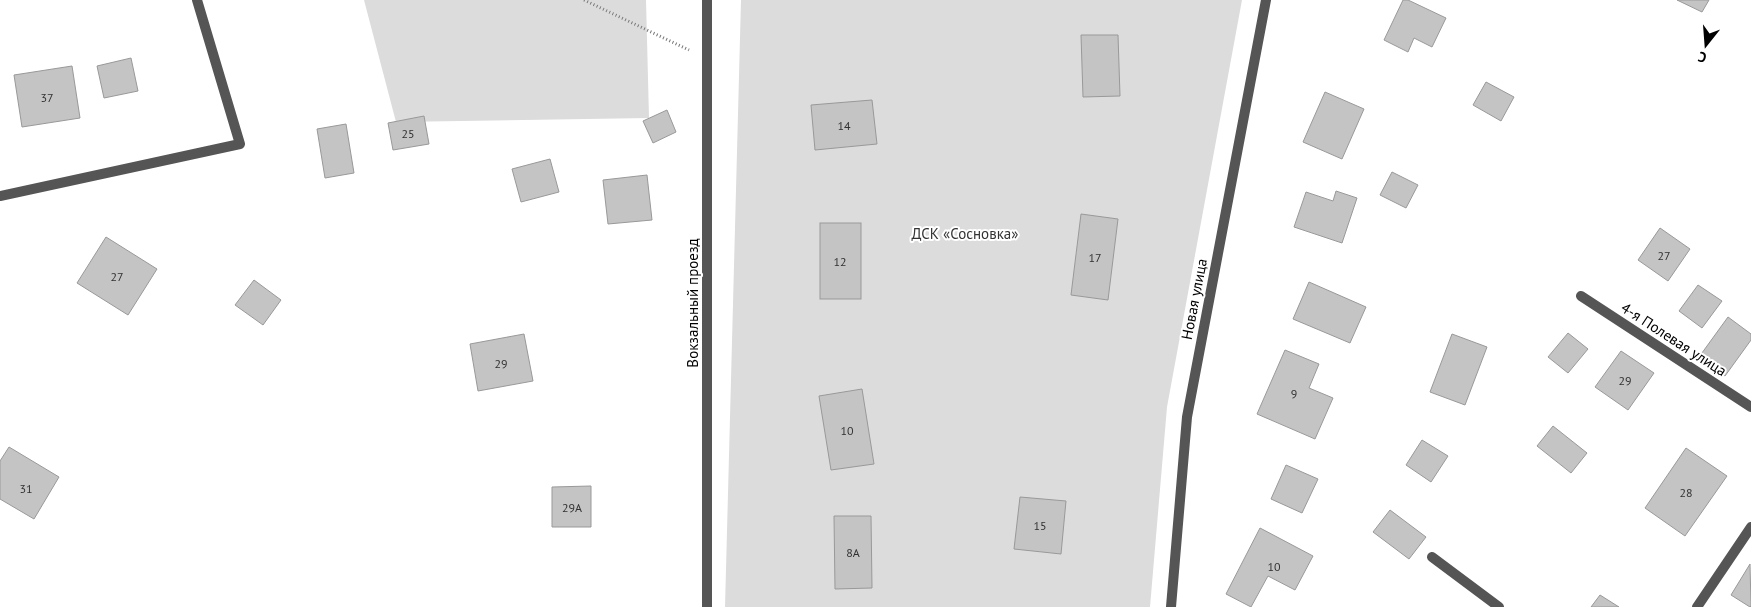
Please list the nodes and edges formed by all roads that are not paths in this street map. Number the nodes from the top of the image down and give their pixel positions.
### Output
1 (197, 0) edge
2 (707, 0) edge
3 (1266, 0) edge
4 (0, 196) edge
5 (1581, 296) dead end
6 (1751, 407) edge
7 (1751, 527) edge
8 (1432, 557) dead end
9 (707, 607) edge
10 (1171, 607) edge
11 (1499, 607) edge
12 (1697, 607) edge

1 - 4 street
2 - 9 street, Вокзальный проезд
3 - 10 street, Новая улица
5 - 6 street, 4-я Полевая улица
7 - 12 street
8 - 11 street

